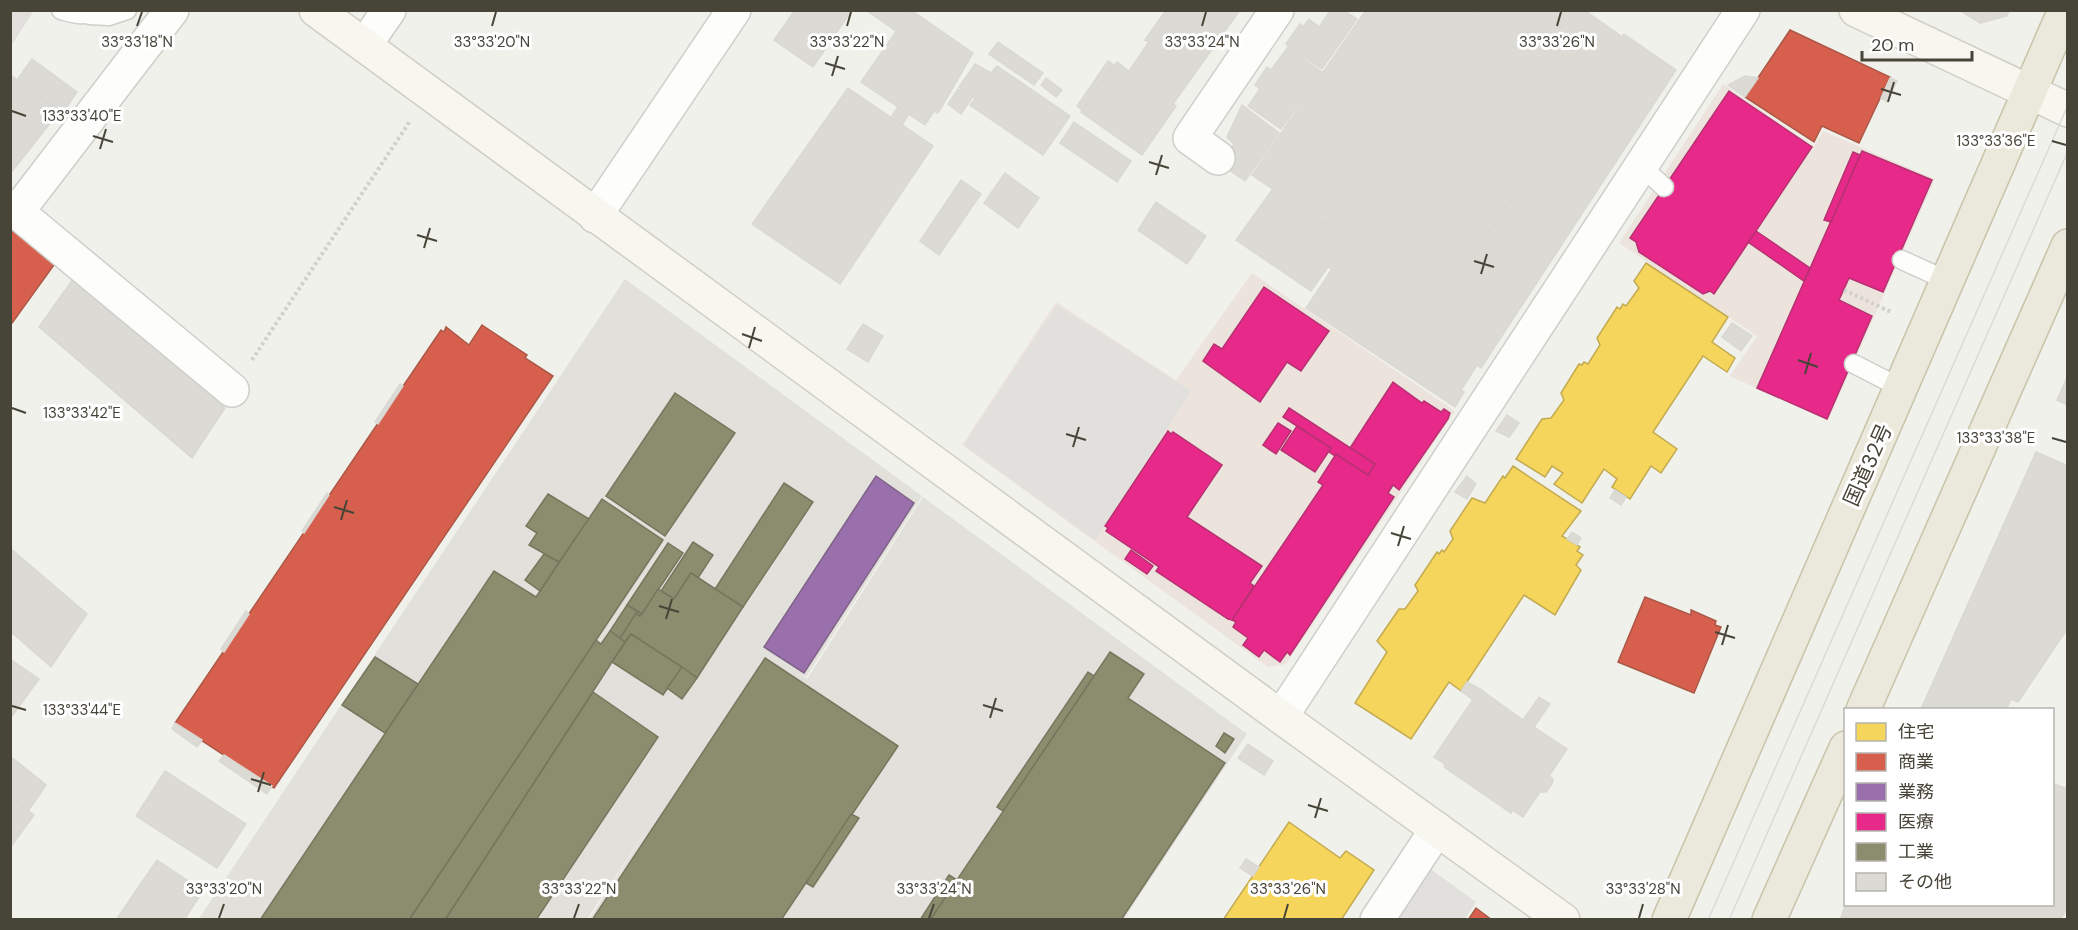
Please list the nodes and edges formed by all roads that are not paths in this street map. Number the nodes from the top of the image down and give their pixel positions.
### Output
1 (61, 10) edge
2 (127, 10) edge
3 (172, 10) edge
4 (316, 10) edge
5 (389, 10) edge
6 (734, 10) edge
7 (1277, 10) edge
8 (1743, 10) edge
9 (1856, 10) edge
10 (2065, 10) edge
11 (91, 13) edge
12 (364, 45) junction
13 (2031, 92) junction
14 (2067, 110) edge
15 (1218, 158) dead end
16 (14, 209) edge
17 (595, 216) junction
18 (2067, 246) edge
19 (1902, 260) dead end
20 (1948, 281) junction
21 (1854, 364) dead end
22 (1901, 388) junction
23 (232, 390) road end
24 (1864, 708) edge
25 (1281, 717) junction
26 (1844, 750) edge
27 (1437, 830) junction
28 (1377, 920) edge
29 (1563, 920) edge
30 (1669, 920) edge
31 (1770, 920) edge

1 - 11 lane
2 - 11 lane
3 - 16 street
4 - 12 street
5 - 12 street
6 - 17 street
7 - 15 street
8 - 25 street
9 - 13 street
10 - 13 highway, 国道32号
12 - 17 street
13 - 14 street
13 - 20 highway, 国道32号
16 - 23 street
17 - 25 street
18 - 24 highway
19 - 20 lane
20 - 22 highway, 国道32号
21 - 22 lane
22 - 30 highway, 国道32号
25 - 27 street
26 - 31 highway
27 - 28 street
27 - 29 street

